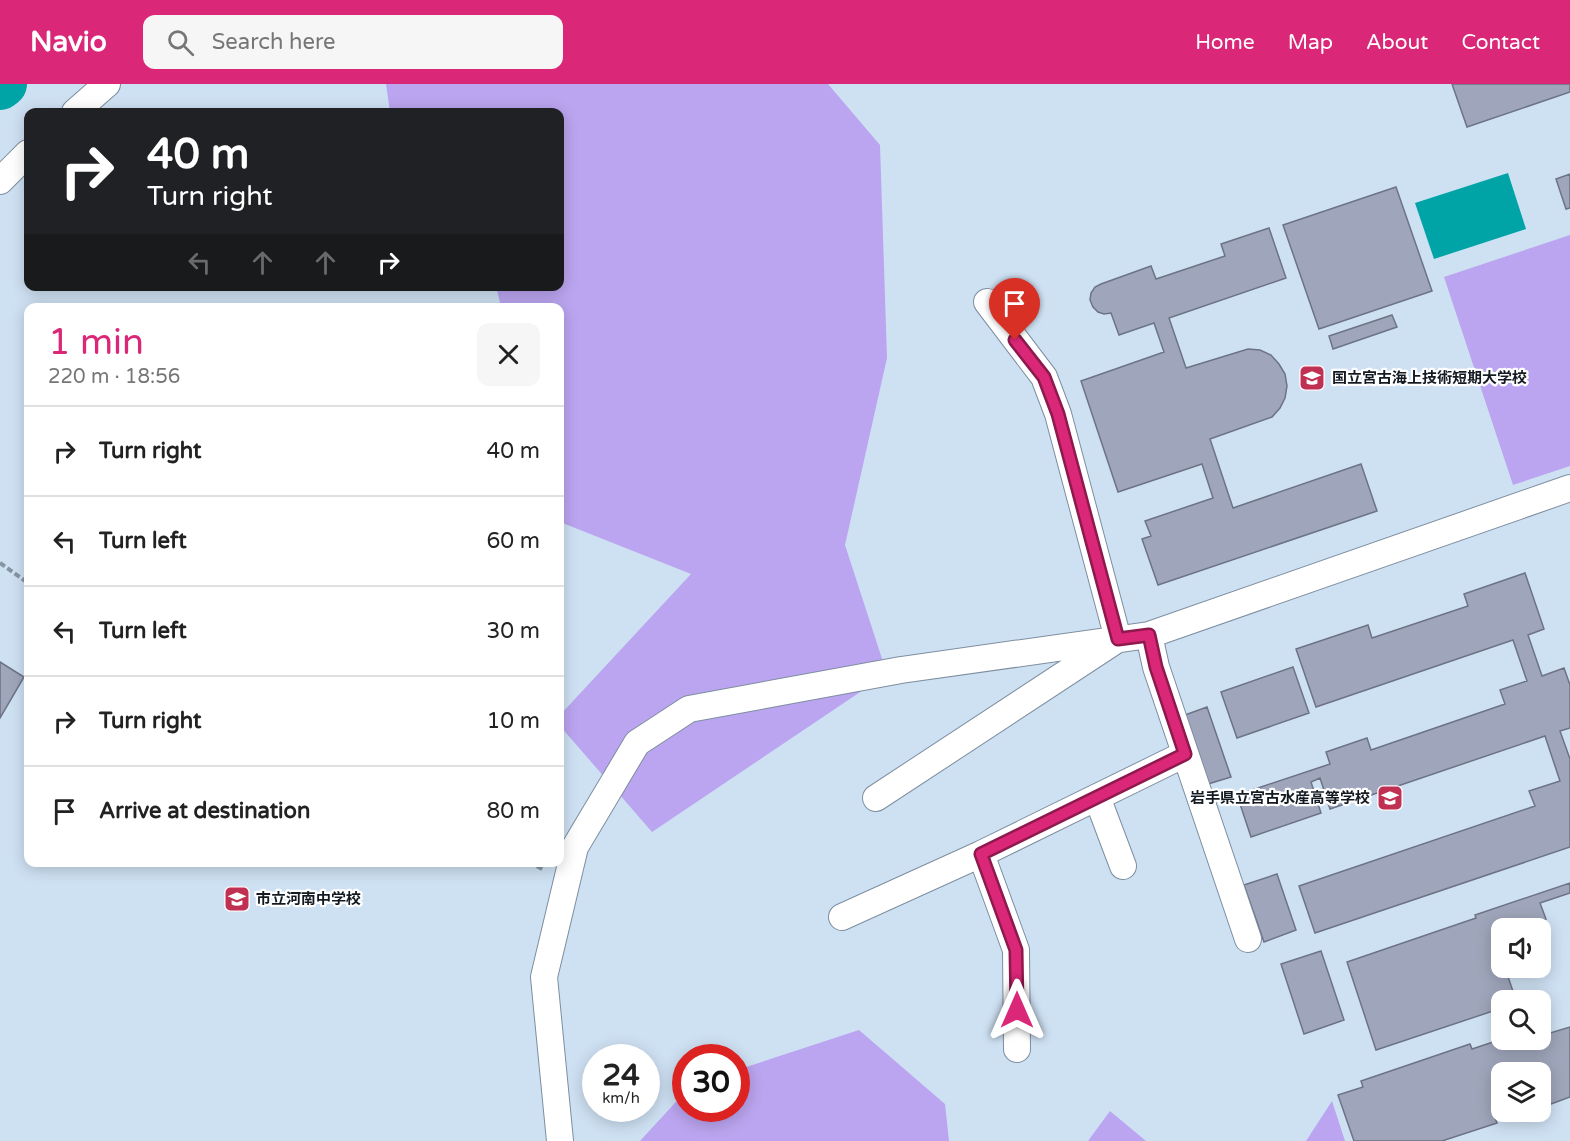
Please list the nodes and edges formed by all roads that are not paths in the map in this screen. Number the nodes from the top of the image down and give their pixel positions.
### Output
1 (108, 84) edge
2 (80, 108) edge
3 (24, 157) edge
4 (0, 181) edge
5 (987, 302) dead end
6 (1570, 488) edge
7 (1149, 635) junction
8 (1118, 639) junction
9 (1185, 754) junction
10 (1097, 797) junction
11 (876, 798) dead end
12 (981, 854) junction
13 (1123, 866) dead end
14 (842, 917) dead end
15 (1248, 939) dead end
16 (1017, 1049) dead end
17 (560, 1141) edge

1 - 2 street
3 - 4 street
5 - 8 street
6 - 7 street
7 - 8 street
7 - 9 street
8 - 11 street
8 - 17 street
9 - 10 street
9 - 15 street
10 - 12 street
10 - 13 street
12 - 14 street
12 - 16 street

